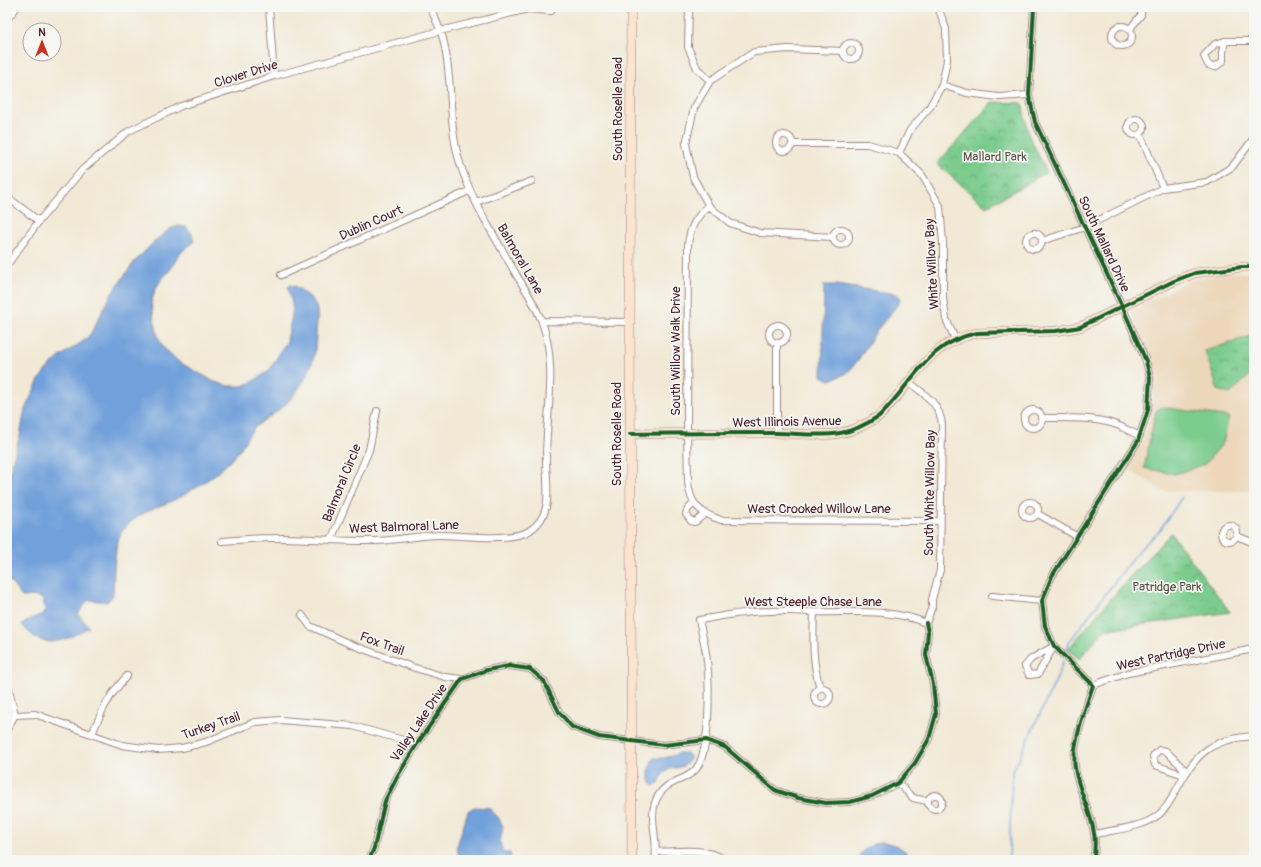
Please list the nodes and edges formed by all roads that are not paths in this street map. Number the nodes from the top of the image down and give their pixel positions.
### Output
1 (17, 7) edge
2 (269, 7) edge
3 (430, 7) edge
4 (631, 7) edge
5 (689, 7) edge
6 (938, 7) edge
7 (1034, 7) edge
8 (1141, 7) edge
9 (551, 10) dead end
10 (7, 18) edge
11 (1129, 30) dead end
12 (440, 31) junction
13 (1225, 41) dead end
14 (1254, 41) edge
15 (843, 51) dead end
16 (274, 76) junction
17 (710, 81) junction
18 (942, 85) junction
19 (1029, 95) junction
20 (1140, 134) dead end
21 (1254, 138) edge
22 (792, 144) dead end
23 (899, 153) junction
24 (532, 181) dead end
25 (1163, 188) junction
26 (469, 191) junction
27 (7, 197) edge
28 (476, 202) junction
29 (709, 206) junction
30 (39, 221) junction
31 (1085, 227) junction
32 (833, 237) dead end
33 (1042, 241) dead end
34 (7, 266) edge
35 (1254, 267) edge
36 (281, 275) dead end
37 (1122, 306) junction
38 (542, 321) junction
39 (630, 322) junction
40 (955, 339) junction
41 (777, 343) dead end
42 (909, 382) junction
43 (377, 411) dead end
44 (1041, 418) dead end
45 (687, 433) junction
46 (778, 433) junction
47 (630, 434) junction
48 (1140, 436) junction
49 (694, 503) junction
50 (703, 512) junction
51 (1038, 514) dead end
52 (940, 521) junction
53 (536, 526) joint
54 (1237, 536) dead end
55 (1078, 537) junction
56 (331, 540) junction
57 (222, 541) dead end
58 (1254, 543) edge
59 (992, 596) dead end
60 (1042, 601) junction
61 (814, 612) junction
62 (302, 615) dead end
63 (926, 623) junction
64 (1054, 646) junction
65 (1254, 649) edge
66 (127, 676) dead end
67 (462, 679) junction
68 (1093, 685) junction
69 (8, 686) edge
70 (820, 688) dead end
71 (16, 715) junction
72 (7, 728) edge
73 (92, 734) junction
74 (1254, 736) edge
75 (706, 740) junction
76 (631, 741) junction
77 (417, 744) junction
78 (1185, 773) junction
79 (898, 783) junction
80 (927, 801) dead end
81 (1095, 834) junction
82 (657, 852) junction
83 (369, 860) edge
84 (632, 860) edge
85 (655, 860) edge
86 (725, 860) edge
87 (1094, 860) edge

1 - 10 street
2 - 16 street
3 - 12 street, Balmoral Lane
4 - 39 main road, South Roselle Road
5 - 17 street
6 - 18 street
7 - 19 street, South Mallard Drive
8 - 11 street
9 - 12 street, Clover Drive
12 - 16 street, Clover Drive
12 - 26 street, Balmoral Lane
13 - 14 street
15 - 17 street
16 - 30 street, Clover Drive
17 - 29 street
18 - 19 street
18 - 23 street
19 - 31 street, South Mallard Drive
20 - 25 street
21 - 25 street
22 - 23 street
23 - 40 street, White Willow Bay
24 - 28 street
25 - 31 street
26 - 28 street, Balmoral Lane
26 - 36 street, Dublin Court
27 - 30 street
28 - 38 street, Balmoral Lane
29 - 32 street
29 - 45 street, South Willow Walk Drive
30 - 34 street, Clover Drive
31 - 33 street
31 - 37 street, South Mallard Drive
35 - 37 main road, West Illinois Avenue
37 - 40 main road, West Illinois Avenue
37 - 48 street, South Mallard Drive
38 - 39 street
38 - 53 street, Balmoral Lane
39 - 47 main road, South Roselle Road
40 - 42 main road, West Illinois Avenue
41 - 46 street
42 - 46 main road, West Illinois Avenue
42 - 52 street, South White Willow Bay
43 - 56 street, Balmoral Circle
44 - 48 street
45 - 46 main road, West Illinois Avenue
45 - 47 main road, West Illinois Avenue
45 - 49 street, South Willow Walk Drive
47 - 76 main road, South Roselle Road
48 - 55 street, South Mallard Drive
49 - 50 street, South Willow Walk Drive
49 - 50 street
50 - 52 street, West Crooked Willow Lane
51 - 55 street
52 - 63 street, South White Willow Bay
53 - 56 street, West Balmoral Lane
54 - 58 street
55 - 60 street, South Mallard Drive
56 - 57 street, West Balmoral Lane
59 - 60 street
60 - 64 street, South Mallard Drive
61 - 63 street, West Steeple Chase Lane
61 - 70 street
61 - 75 street, West Steeple Chase Lane
62 - 67 street, Fox Trail
63 - 79 street
64 - 64 street
64 - 68 street, South Mallard Drive
65 - 68 street, West Partridge Drive
66 - 73 street
67 - 76 street, Valley Lake Drive
67 - 77 street, Valley Lake Drive
68 - 81 street
69 - 71 street
71 - 72 street
71 - 73 street, Turkey Trail
73 - 77 street, Turkey Trail
74 - 78 street
75 - 76 street, Valley Lake Drive
75 - 79 street
75 - 82 street
76 - 84 main road, South Roselle Road
77 - 83 street, Valley Lake Drive
78 - 78 street
78 - 81 street
79 - 80 street
81 - 87 street
82 - 85 street
82 - 86 street

